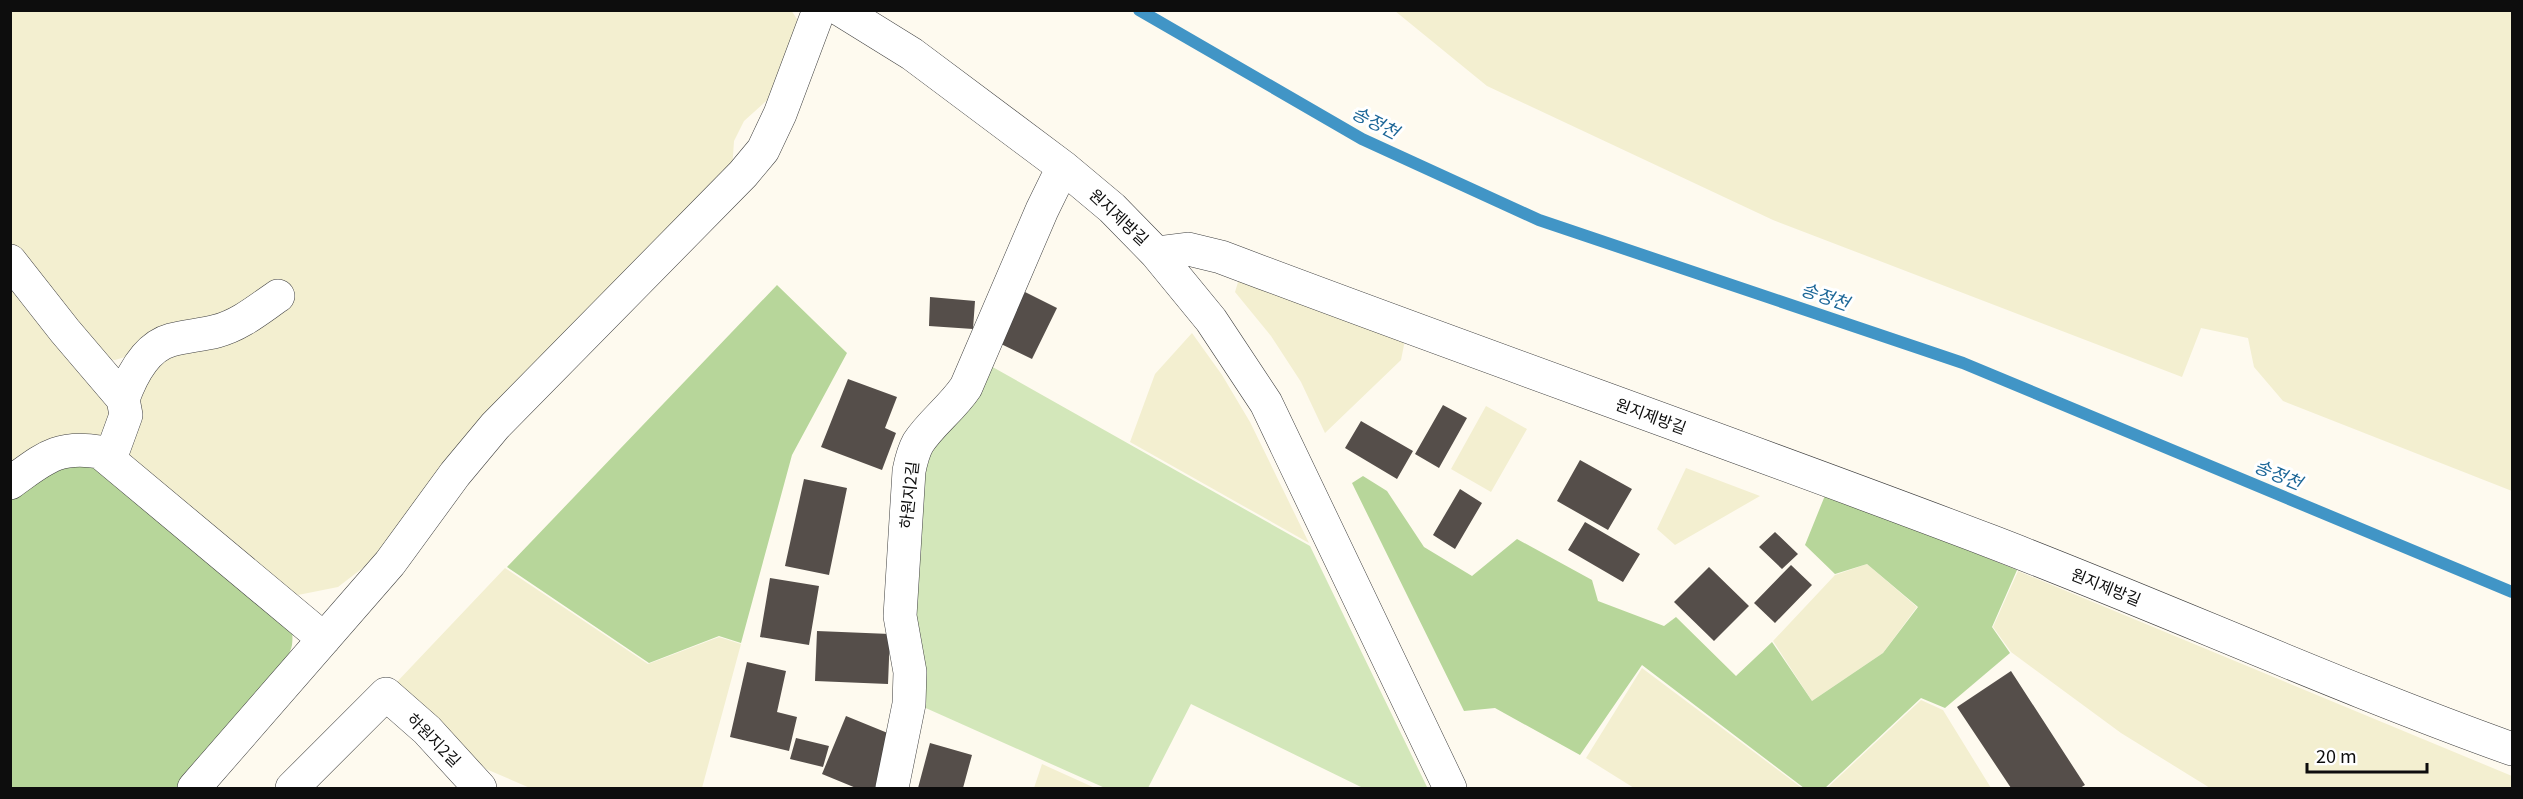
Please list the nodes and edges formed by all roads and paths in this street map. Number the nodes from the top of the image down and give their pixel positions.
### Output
1 (819, 10) edge
2 (840, 10) edge
3 (1063, 167) junction
4 (1156, 253) junction
5 (10, 261) edge
6 (278, 296) dead end
7 (123, 399) junction
8 (110, 459) junction
9 (10, 483) edge
10 (324, 639) junction
11 (2512, 749) edge
12 (194, 789) edge
13 (292, 789) edge
14 (480, 789) edge
15 (892, 789) edge
16 (1450, 789) edge

1 - 10 street
2 - 3 street, 원지제방길
3 - 4 street, 원지제방길
3 - 15 street, 하원지2길
4 - 11 street, 원지제방길
4 - 16 street
5 - 7 street
6 - 7 street
7 - 8 street
8 - 9 street
8 - 10 street
10 - 12 street
13 - 14 street, 하원지2길

